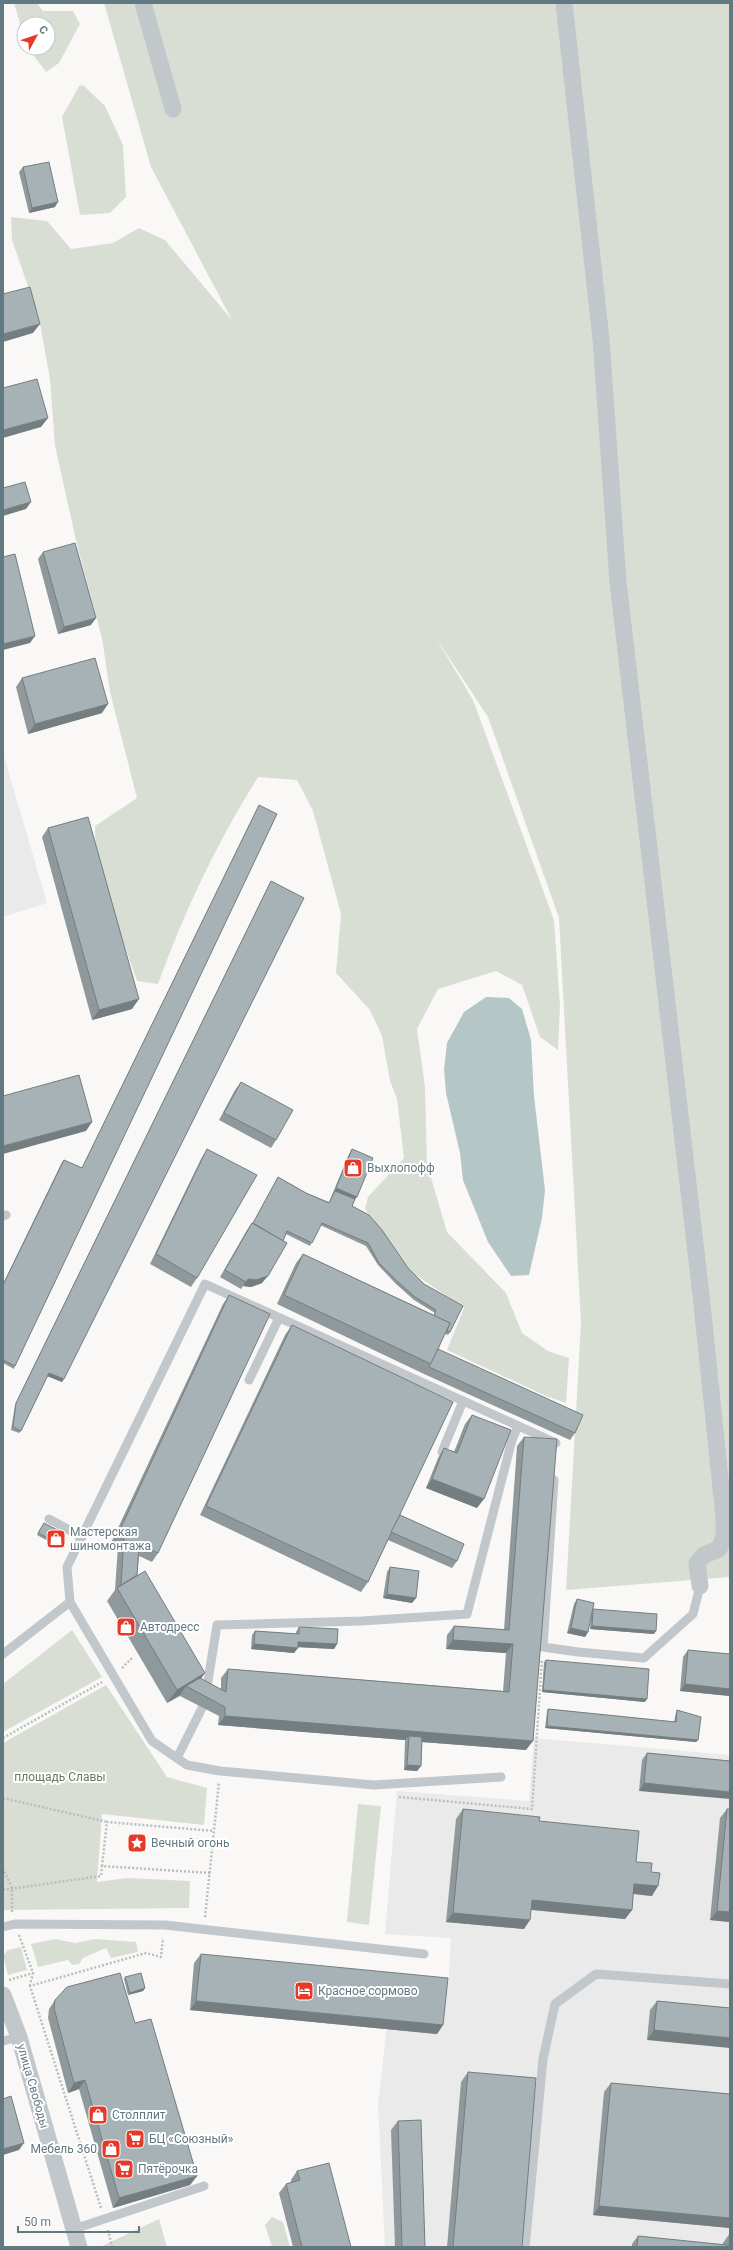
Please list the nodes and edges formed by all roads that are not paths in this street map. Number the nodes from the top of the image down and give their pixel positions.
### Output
1 (143, 3) edge
2 (564, 3) edge
3 (172, 109) dead end
4 (279, 1318) junction
5 (250, 1380) dead end
6 (463, 1401) junction
7 (518, 1426) junction
8 (556, 1451) edge
9 (442, 1452) edge
10 (555, 1467) edge
11 (49, 1519) dead end
12 (82, 1537) junction
13 (700, 1586) joint
14 (70, 1602) junction
15 (3, 1654) edge
16 (206, 1695) edge
17 (202, 1708) edge
18 (177, 1758) junction
19 (501, 1777) dead end
20 (3, 1927) edge
21 (424, 1954) dead end
22 (730, 1984) edge
23 (3, 1994) edge
24 (11, 2039) edge
25 (204, 2186) dead end
26 (74, 2229) junction
27 (79, 2247) edge
28 (525, 2247) edge

1 - 3 street
2 - 13 street
4 - 5 lane
4 - 6 lane
4 - 12 lane
6 - 7 lane
6 - 9 lane
7 - 8 lane
7 - 16 lane
10 - 13 lane
11 - 12 lane
12 - 14 lane
14 - 15 lane
14 - 18 lane
17 - 18 lane
18 - 19 lane
20 - 21 lane
22 - 28 lane
23 - 24 street, улица Свободы
24 - 26 street, улица Свободы
25 - 26 lane
26 - 27 street, улица Свободы

